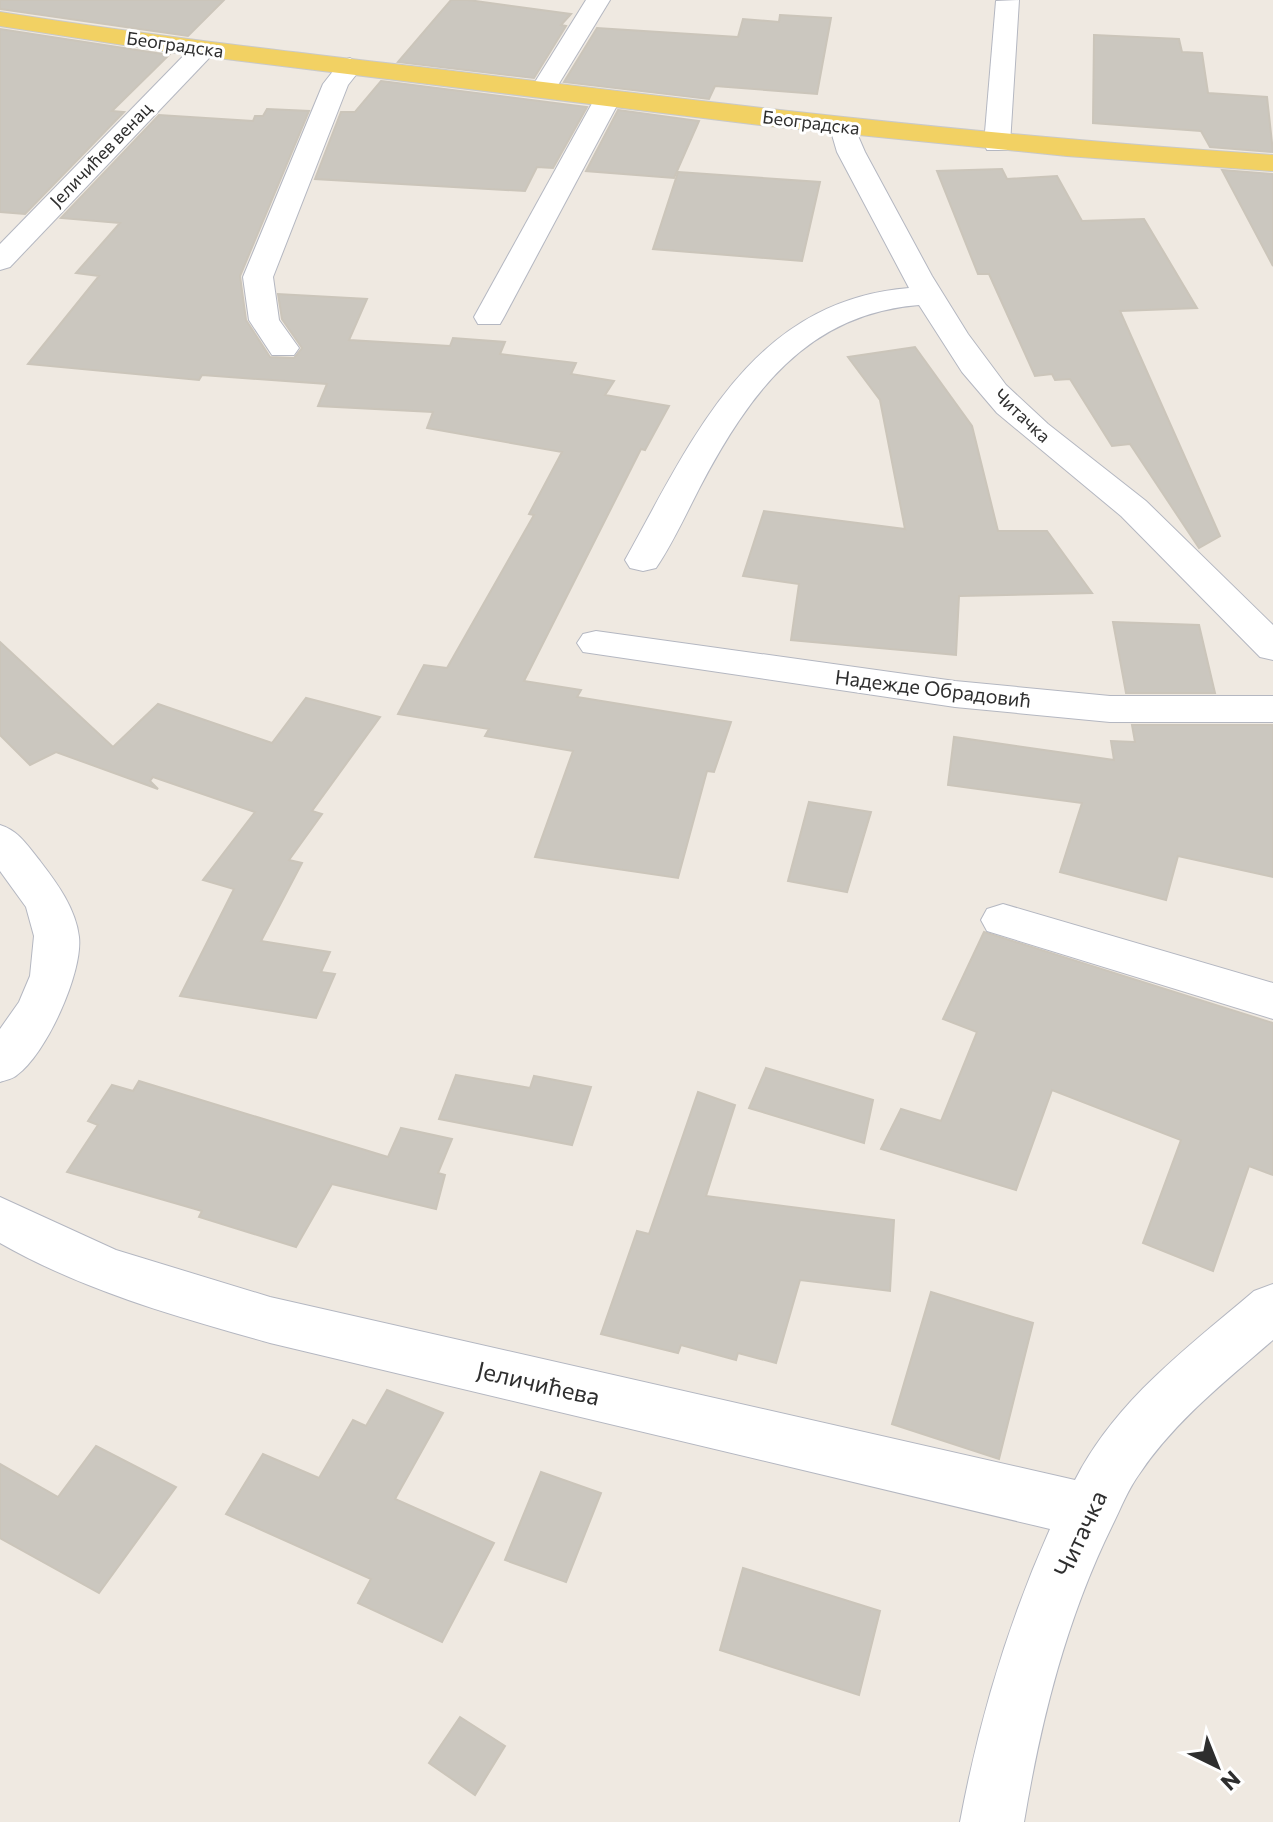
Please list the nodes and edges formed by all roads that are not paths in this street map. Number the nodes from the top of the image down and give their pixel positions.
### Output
1 (598, 0) edge
2 (1008, 1) edge
3 (0, 19) edge
4 (203, 50) junction
5 (350, 66) junction
6 (543, 90) junction
7 (608, 98) junction
8 (843, 128) junction
9 (997, 144) junction
10 (1273, 163) edge
11 (0, 261) edge
12 (930, 295) junction
13 (489, 317) dead end
14 (283, 348) dead end
15 (643, 560) dead end
16 (596, 643) dead end
17 (1273, 648) edge
18 (1273, 709) edge
19 (0, 840) edge
20 (1003, 920) dead end
21 (1273, 1001) edge
22 (0, 1063) edge
23 (0, 1218) edge
24 (1273, 1307) edge
25 (1089, 1511) junction
26 (992, 1822) edge

1 - 6 street
2 - 9 street
3 - 4 main road, Београдска
4 - 5 main road, Београдска
4 - 11 street, Јеличићев венац
5 - 6 main road, Београдска
5 - 14 street
6 - 7 main road, Београдска
7 - 8 main road, Београдска
7 - 13 street
8 - 9 main road, Београдска
8 - 12 street, Читачка
9 - 10 main road, Београдска
12 - 15 street
12 - 17 street, Читачка
16 - 18 street, Надежде Обрадовић
19 - 22 street
20 - 21 street
23 - 25 street, Јеличићева
24 - 25 street, Читачка
25 - 26 street, Читачка

